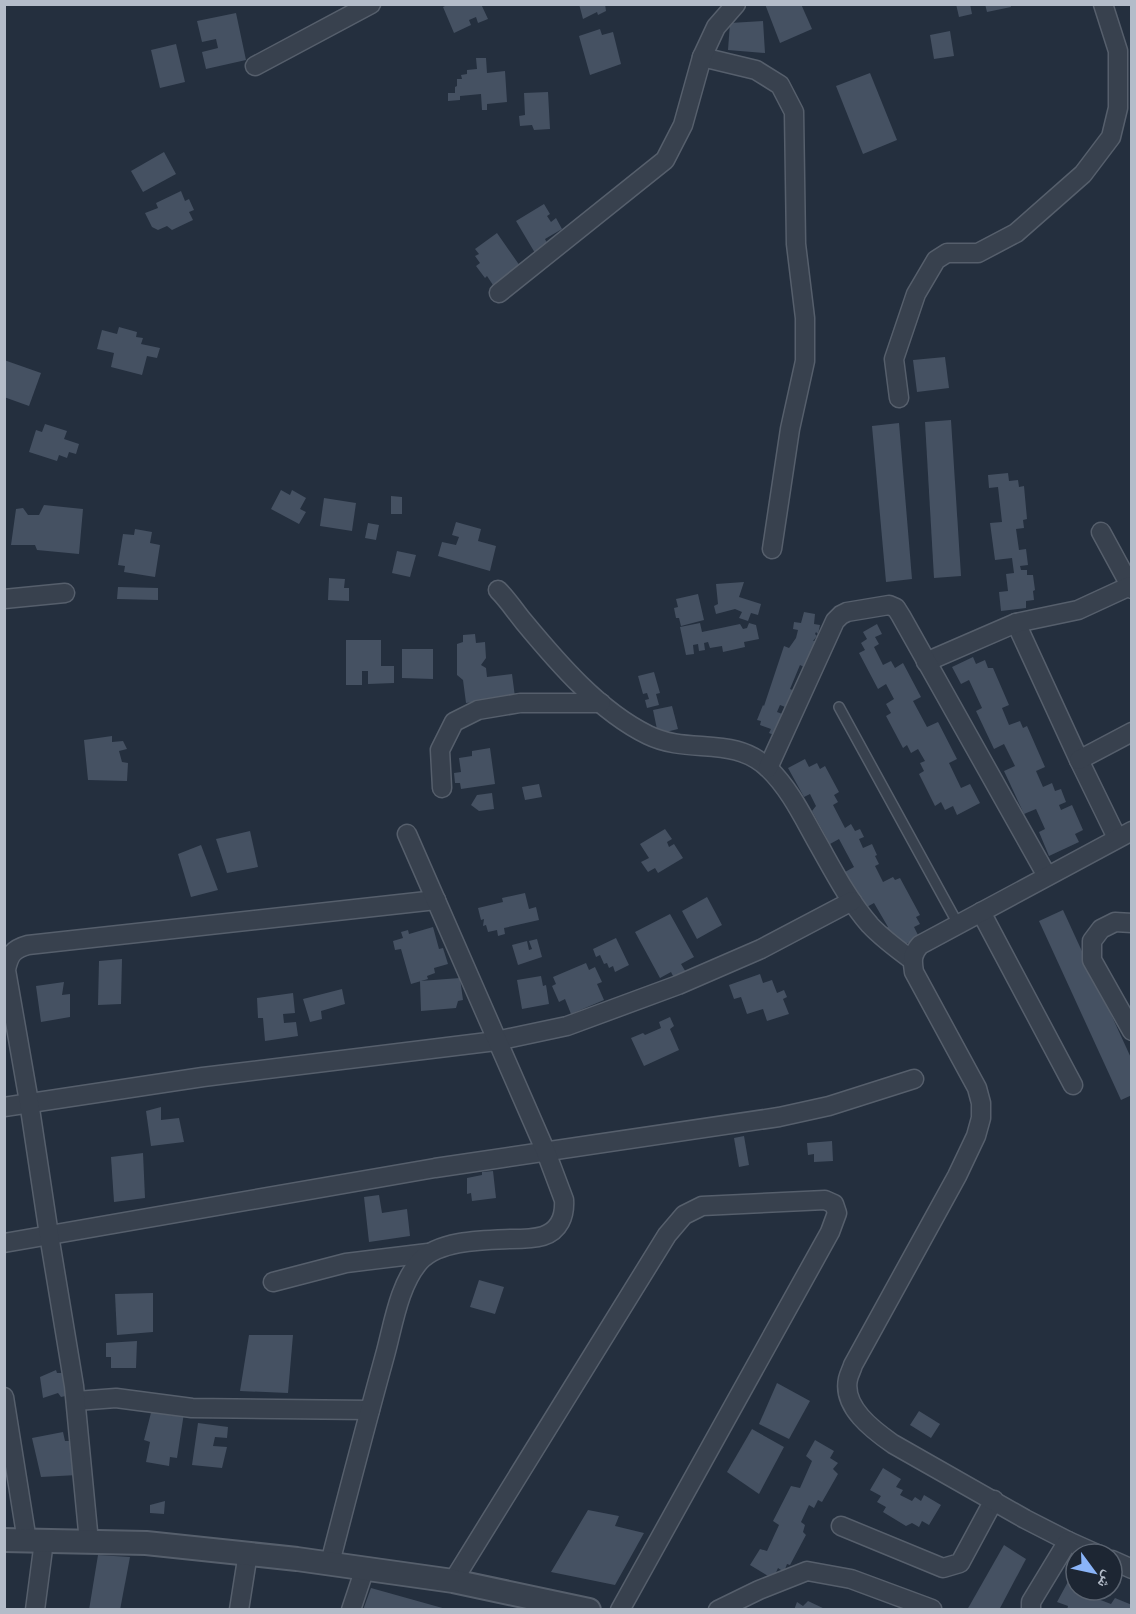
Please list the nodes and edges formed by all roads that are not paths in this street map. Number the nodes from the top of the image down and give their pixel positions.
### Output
1 (736, 4) edge
2 (1104, 4) edge
3 (367, 6) edge
4 (702, 57) junction
5 (255, 66) dead end
6 (499, 293) dead end
7 (899, 398) dead end
8 (1101, 532) dead end
9 (772, 549) dead end
10 (1131, 587) edge
11 (498, 590) dead end
12 (65, 592) dead end
13 (4, 599) edge
14 (1016, 623) junction
15 (926, 662) junction
16 (601, 703) junction
17 (840, 707) dead end
18 (1131, 732) edge
19 (1079, 760) junction
20 (768, 768) junction
21 (442, 788) dead end
22 (407, 834) dead end
23 (1124, 834) edge
24 (1047, 876) junction
25 (436, 900) junction
26 (852, 901) junction
27 (981, 912) junction
28 (1131, 923) edge
29 (958, 924) junction
30 (912, 960) junction
31 (1131, 1032) edge
32 (496, 1041) junction
33 (914, 1079) dead end
34 (1073, 1084) dead end
35 (29, 1102) junction
36 (4, 1107) edge
37 (546, 1152) junction
38 (49, 1235) junction
39 (4, 1243) edge
40 (428, 1253) junction
41 (273, 1282) dead end
42 (4, 1397) edge
43 (76, 1401) junction
44 (370, 1410) junction
45 (994, 1500) junction
46 (841, 1526) dead end
47 (4, 1540) edge
48 (36, 1541) junction
49 (1068, 1541) joint
50 (89, 1542) junction
51 (248, 1553) junction
52 (330, 1563) junction
53 (365, 1568) junction
54 (453, 1581) junction
55 (932, 1609) edge
56 (35, 1610) edge
57 (238, 1610) edge
58 (351, 1610) edge
59 (589, 1610) edge
60 (620, 1610) edge
61 (718, 1610) edge
62 (1031, 1610) edge

1 - 4 street
2 - 7 street
3 - 5 street
4 - 6 street
4 - 9 street
8 - 10 street
10 - 14 street
11 - 16 street
12 - 13 street
14 - 15 street
14 - 19 street
15 - 20 street
15 - 24 street
16 - 20 street
16 - 21 street
17 - 29 lane
18 - 19 street
19 - 23 street
20 - 26 street
22 - 25 street
23 - 24 street
24 - 27 street
25 - 32 street
25 - 35 street
26 - 30 street
26 - 32 street
27 - 29 street
27 - 34 street
28 - 31 street
29 - 30 street
30 - 45 street
32 - 35 street
32 - 37 street
33 - 37 street
35 - 36 street
35 - 38 street
37 - 38 street
37 - 40 street
38 - 39 street
38 - 43 street
40 - 41 street
40 - 44 street
42 - 48 street
43 - 44 street
43 - 50 street
44 - 52 street
45 - 46 street
45 - 49 street
47 - 48 street
48 - 50 street
48 - 56 street
49 - 62 street
50 - 51 street
51 - 52 street
51 - 57 street
52 - 53 street
53 - 54 street
53 - 58 street
54 - 59 street
54 - 60 street
55 - 61 street

